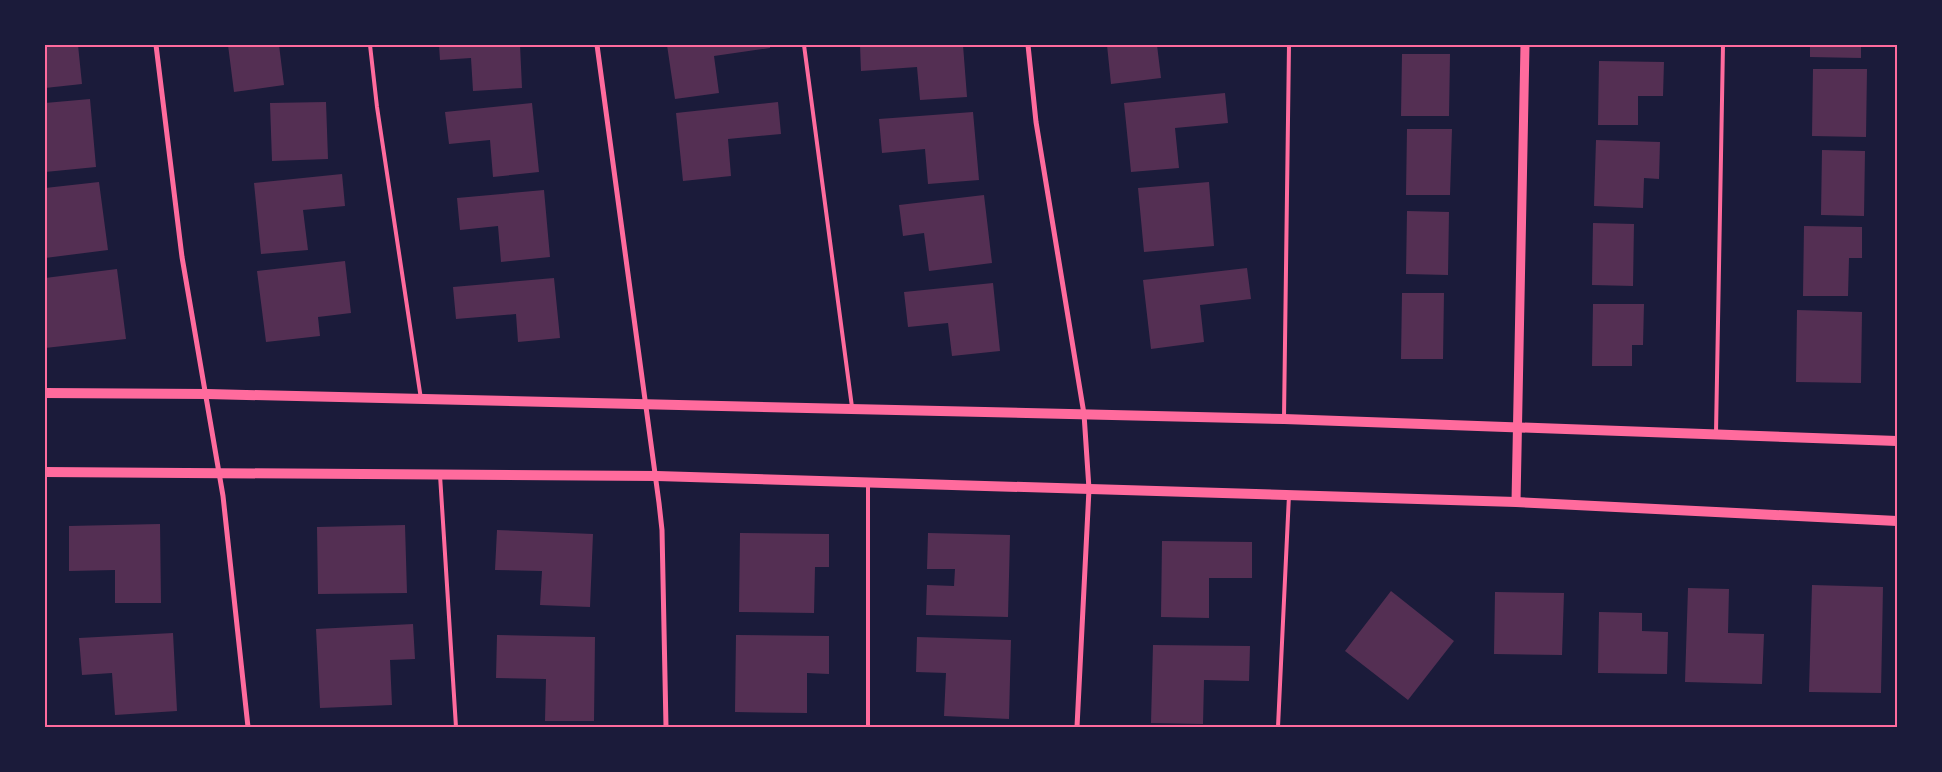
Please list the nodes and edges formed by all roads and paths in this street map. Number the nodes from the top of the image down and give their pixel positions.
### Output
1 (156, 45) edge
2 (370, 45) edge
3 (597, 45) edge
4 (804, 45) edge
5 (1028, 45) edge
6 (1289, 45) edge
7 (1524, 45) edge
8 (1723, 45) edge
9 (45, 393) edge
10 (207, 394) junction
11 (421, 398) junction
12 (646, 404) junction
13 (852, 408) junction
14 (1084, 414) junction
15 (1284, 419) junction
16 (1516, 427) junction
17 (1716, 435) junction
18 (1897, 441) edge
19 (45, 472) edge
20 (220, 474) junction
21 (440, 475) junction
22 (656, 476) junction
23 (868, 482) junction
24 (1088, 489) junction
25 (1289, 496) junction
26 (1516, 502) junction
27 (1897, 521) edge
28 (248, 727) edge
29 (456, 727) edge
30 (666, 727) edge
31 (868, 727) edge
32 (1077, 727) edge
33 (1278, 727) edge

1 - 10 street
2 - 11 lane
3 - 12 street
4 - 13 lane
5 - 14 street
6 - 15 lane
7 - 16 street
8 - 17 lane
9 - 10 main road
10 - 11 main road
10 - 20 street
11 - 12 main road
12 - 13 main road
12 - 22 street
13 - 14 main road
14 - 15 main road
14 - 24 street
15 - 16 main road
16 - 17 main road
16 - 26 street
17 - 18 main road
19 - 20 main road
20 - 21 main road
20 - 28 street
21 - 22 main road
21 - 29 lane
22 - 23 main road
22 - 30 street
23 - 24 main road
23 - 31 lane
24 - 25 main road
24 - 32 street
25 - 26 main road
25 - 33 lane
26 - 27 main road

